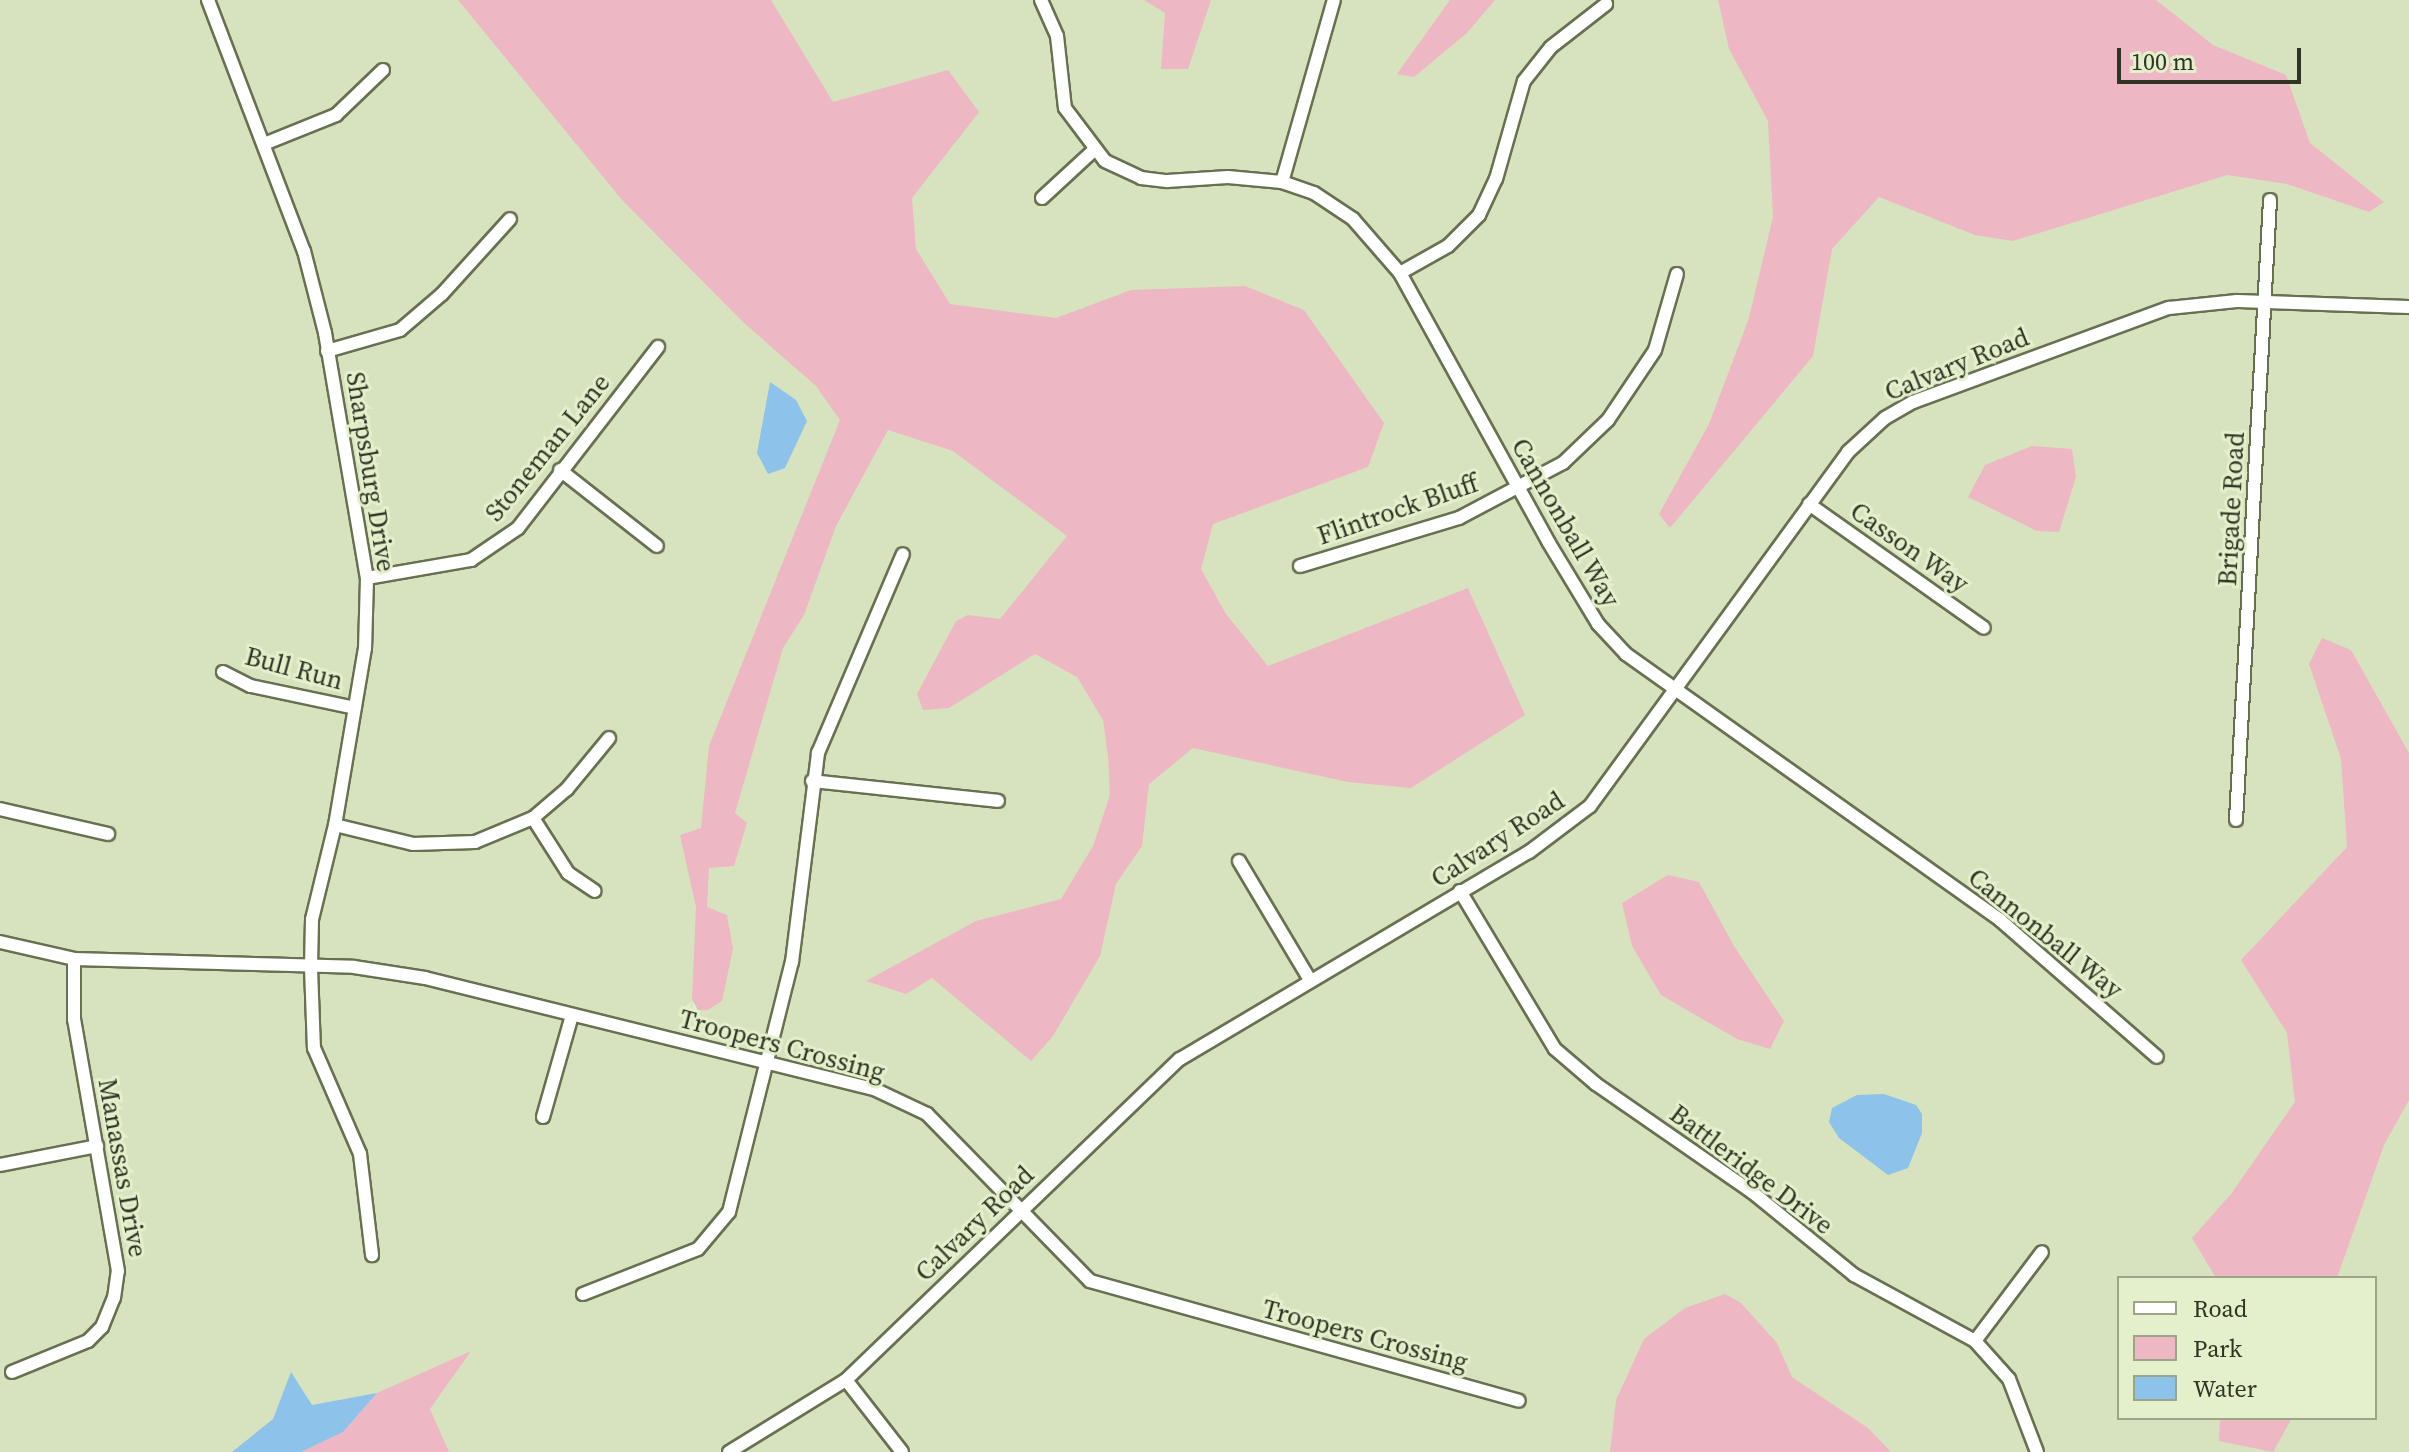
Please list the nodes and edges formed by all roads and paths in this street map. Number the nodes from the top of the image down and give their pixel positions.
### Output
1 (208, 0) edge
2 (1041, 0) edge
3 (1334, 0) edge
4 (1606, 4) dead end
5 (383, 70) dead end
6 (264, 144) junction
7 (1094, 150) junction
8 (1282, 182) junction
9 (1042, 198) dead end
10 (2270, 200) dead end
11 (510, 219) dead end
12 (1400, 273) junction
13 (1677, 274) dead end
14 (2267, 302) junction
15 (2409, 307) edge
16 (658, 347) dead end
17 (327, 351) junction
18 (560, 470) junction
19 (1518, 488) junction
20 (1809, 504) junction
21 (657, 546) dead end
22 (903, 554) dead end
23 (1300, 566) dead end
24 (367, 578) junction
25 (1984, 628) dead end
26 (223, 672) dead end
27 (1675, 690) junction
28 (355, 708) junction
29 (609, 738) dead end
30 (812, 781) junction
31 (998, 801) dead end
32 (0, 809) edge
33 (533, 818) junction
34 (2236, 820) dead end
35 (335, 825) junction
36 (108, 834) dead end
37 (1239, 861) dead end
38 (595, 891) dead end
39 (1460, 891) junction
40 (0, 942) edge
41 (74, 959) junction
42 (311, 968) junction
43 (1310, 980) junction
44 (572, 1015) junction
45 (2157, 1057) dead end
46 (767, 1063) junction
47 (543, 1117) dead end
48 (97, 1146) junction
49 (0, 1165) edge
50 (1020, 1212) junction
51 (2042, 1252) dead end
52 (372, 1255) dead end
53 (583, 1294) dead end
54 (1975, 1341) junction
55 (12, 1372) dead end
56 (846, 1380) junction
57 (1519, 1401) dead end
58 (729, 1452) edge
59 (902, 1452) edge
60 (2037, 1452) edge

1 - 6 street, Sharpsburg Drive
2 - 7 street, Cannonball Way
3 - 8 street
4 - 12 street
5 - 6 street
6 - 17 street, Sharpsburg Drive
7 - 8 street, Cannonball Way
7 - 9 street
8 - 12 street, Cannonball Way
10 - 14 street, Brigade Road
11 - 17 street
12 - 19 street, Cannonball Way
13 - 19 street, Flintrock Bluff
14 - 15 street, Calvary Road
14 - 20 street, Calvary Road
14 - 34 street, Brigade Road
16 - 18 street, Stoneman Lane
17 - 24 street, Sharpsburg Drive
18 - 21 street
18 - 24 street, Stoneman Lane
19 - 23 street, Flintrock Bluff
19 - 27 street, Cannonball Way
20 - 25 street, Casson Way
20 - 27 street, Calvary Road
22 - 30 street
24 - 28 street, Sharpsburg Drive
26 - 28 street, Bull Run
27 - 39 street, Calvary Road
27 - 45 street, Cannonball Way
28 - 35 street, Sharpsburg Drive
29 - 33 street
30 - 31 street
30 - 46 street
32 - 36 street
33 - 35 street
33 - 38 street
35 - 42 street, Sharpsburg Drive
37 - 43 street
39 - 43 street, Calvary Road
39 - 54 street, Battleridge Drive
40 - 41 street, Troopers Crossing
41 - 42 street, Troopers Crossing
41 - 48 street, Manassas Drive
42 - 44 street, Troopers Crossing
42 - 52 street, Sharpsburg Drive
43 - 50 street, Calvary Road
44 - 46 street, Troopers Crossing
44 - 47 street
46 - 50 street, Troopers Crossing
46 - 53 street
48 - 49 street
48 - 55 street, Manassas Drive
50 - 56 street, Calvary Road
50 - 57 street, Troopers Crossing
51 - 54 street
54 - 60 street, Battleridge Drive
56 - 58 street, Calvary Road
56 - 59 street

